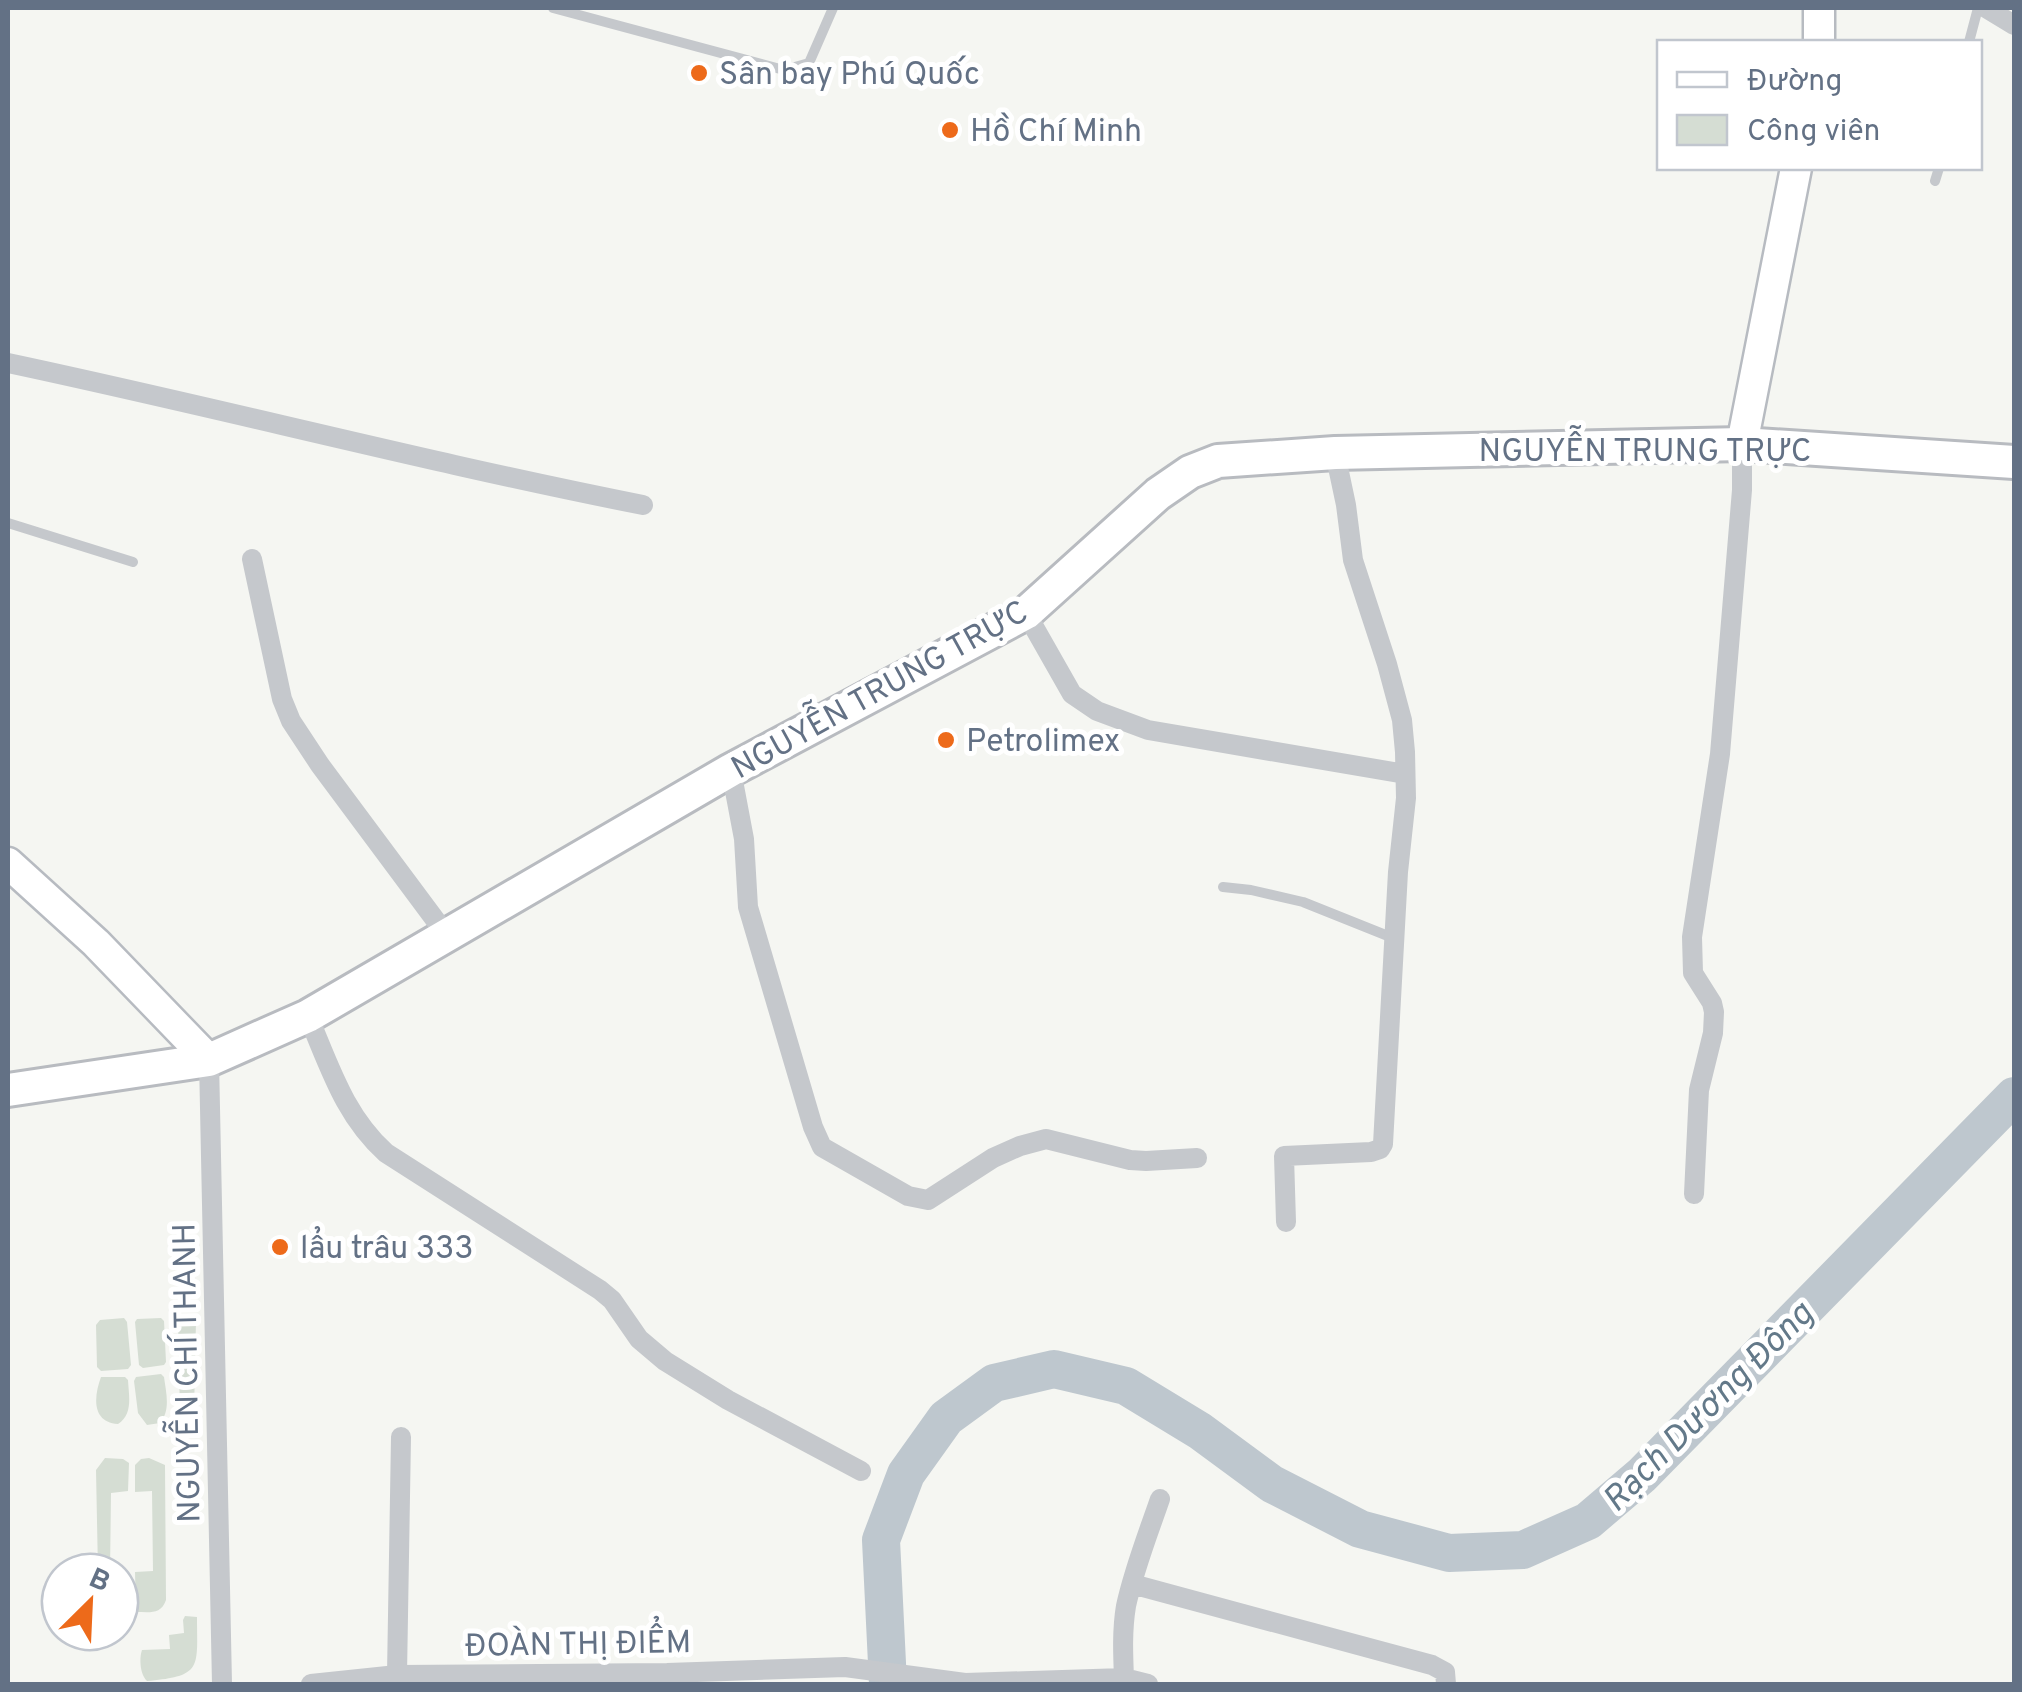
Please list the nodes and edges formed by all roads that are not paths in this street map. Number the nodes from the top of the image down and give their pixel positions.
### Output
1 (553, 8) edge
2 (833, 8) edge
3 (1819, 8) edge
4 (1978, 8) edge
5 (1986, 8) edge
6 (2014, 24) edge
7 (1819, 40) edge
8 (1970, 40) edge
9 (1796, 170) edge
10 (1939, 170) edge
11 (1936, 181) dead end
12 (8, 364) edge
13 (1742, 444) junction
14 (1335, 453) junction
15 (2014, 462) edge
16 (643, 505) dead end
17 (8, 523) edge
18 (252, 559) dead end
19 (133, 562) dead end
20 (1026, 613) junction
21 (731, 770) junction
22 (1405, 774) junction
23 (8, 863) edge
24 (1223, 887) dead end
25 (448, 936) junction
26 (1394, 938) junction
27 (308, 1016) junction
28 (209, 1060) junction
29 (8, 1090) edge
30 (1197, 1158) dead end
31 (1694, 1194) dead end
32 (1286, 1222) dead end
33 (401, 1437) dead end
34 (861, 1471) dead end
35 (1160, 1498) dead end
36 (1132, 1584) junction
37 (398, 1675) junction
38 (668, 1679) edge
39 (1123, 1681) edge
40 (965, 1683) edge
41 (222, 1684) edge
42 (312, 1684) edge
43 (1148, 1684) edge
44 (1446, 1684) edge

1 - 2 lane
3 - 7 street
4 - 8 lane
5 - 6 street
9 - 13 street
10 - 11 lane
12 - 16 street
13 - 14 main road, NGUYỄN TRUNG TRỰC
13 - 15 main road, NGUYỄN TRUNG TRỰC
13 - 31 street
14 - 20 main road, NGUYỄN TRUNG TRỰC
14 - 22 street
17 - 19 lane
18 - 25 street
20 - 21 main road, NGUYỄN TRUNG TRỰC
20 - 22 street
21 - 25 main road, NGUYỄN TRUNG TRỰC
21 - 30 street
22 - 26 street
23 - 28 street
24 - 26 lane
25 - 27 main road, NGUYỄN TRUNG TRỰC
26 - 32 street
27 - 28 main road, NGUYỄN TRUNG TRỰC
27 - 34 street
28 - 29 main road, NGUYỄN TRUNG TRỰC
28 - 41 street, NGUYỄN CHÍ THANH
33 - 37 street
35 - 36 street
36 - 39 street
36 - 44 street
37 - 38 street, ĐOÀN THỊ ĐIỂM
37 - 42 street, ĐOÀN THỊ ĐIỂM
38 - 40 street, ĐOÀN THỊ ĐIỂM
39 - 40 street
39 - 43 street

